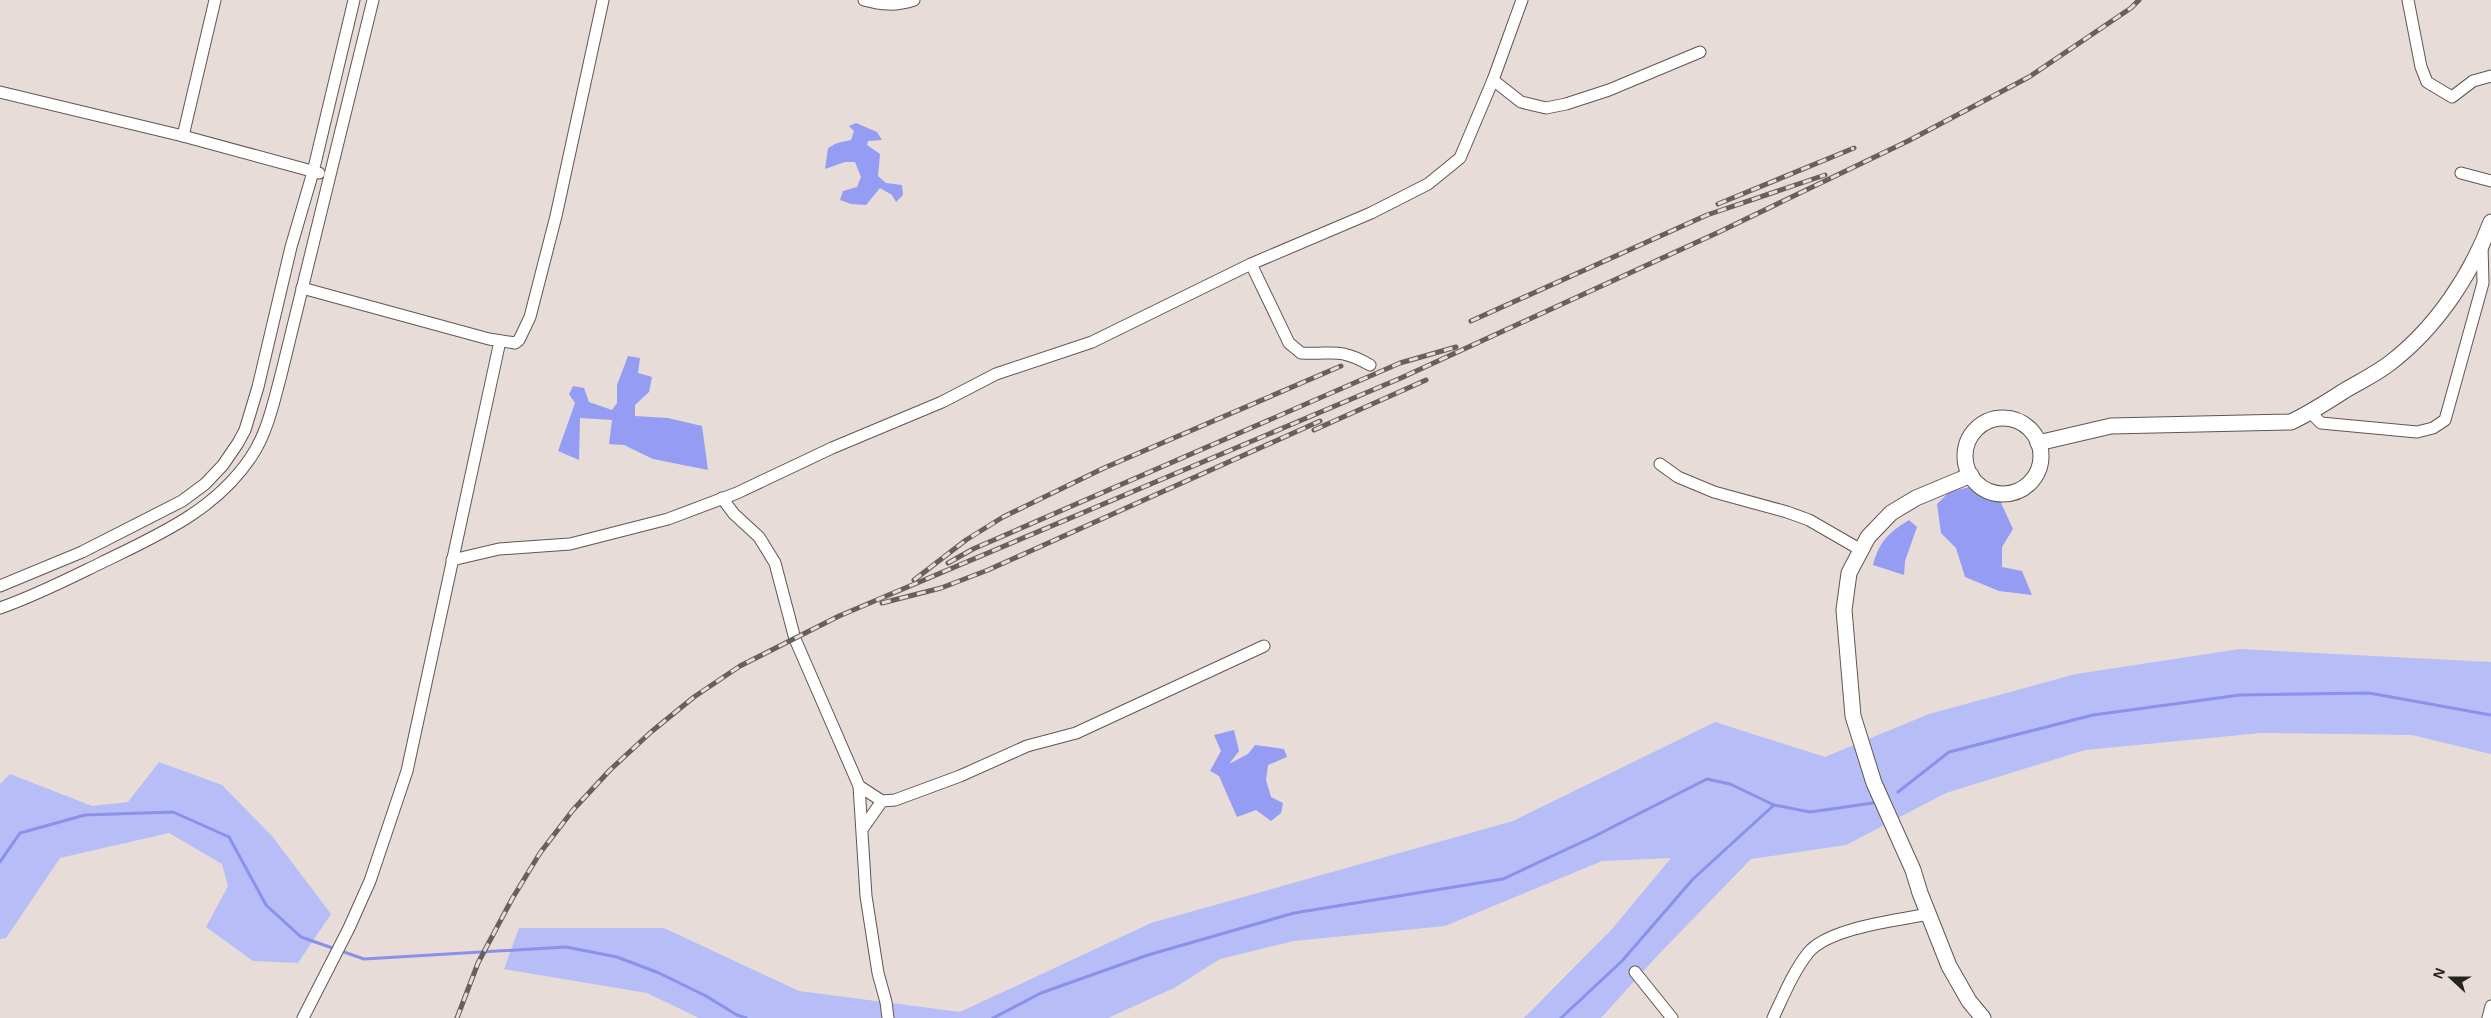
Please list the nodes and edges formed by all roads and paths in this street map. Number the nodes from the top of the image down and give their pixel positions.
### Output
1 (215, 0) edge
2 (354, 0) edge
3 (373, 0) edge
4 (603, 0) edge
5 (864, 0) edge
6 (914, 0) edge
7 (1522, 0) edge
8 (2408, 0) edge
9 (1700, 52) dead end
10 (2491, 76) edge
11 (1493, 80) junction
12 (0, 92) edge
13 (183, 136) junction
14 (313, 172) junction
15 (2460, 172) dead end
16 (330, 175) junction
17 (2491, 181) edge
18 (2491, 222) edge
19 (2482, 245) junction
20 (1251, 264) junction
21 (302, 288) junction
22 (500, 341) junction
23 (1370, 366) dead end
24 (2311, 413) junction
25 (2038, 443) junction
26 (1660, 464) dead end
27 (1971, 475) junction
28 (722, 498) junction
29 (1861, 550) junction
30 (452, 560) junction
31 (0, 586) edge
32 (0, 608) edge
33 (1264, 646) dead end
34 (859, 786) junction
35 (882, 801) junction
36 (862, 828) junction
37 (1929, 914) junction
38 (1635, 972) dead end
39 (2491, 1006) edge
40 (303, 1018) edge
41 (888, 1018) edge
42 (1672, 1018) edge
43 (1773, 1018) edge
44 (1983, 1018) edge
45 (2488, 1018) edge

1 - 13 street
2 - 14 street
3 - 16 street
4 - 22 street
5 - 6 street
7 - 11 street
8 - 10 street
9 - 11 street
11 - 20 street
12 - 13 street
13 - 14 street
14 - 16 street
14 - 31 street
15 - 17 street
16 - 21 street
18 - 19 street
19 - 24 street
19 - 24 street
20 - 23 street
20 - 28 street
21 - 22 street
21 - 32 street
22 - 30 street
24 - 25 street
25 - 27 street
25 - 27 street
26 - 29 street
27 - 29 street
28 - 30 street
28 - 34 street
29 - 37 street
30 - 40 street
33 - 35 street
34 - 35 street
34 - 36 street
35 - 36 street
36 - 41 street
37 - 43 street
37 - 44 street
38 - 42 street
39 - 45 street

